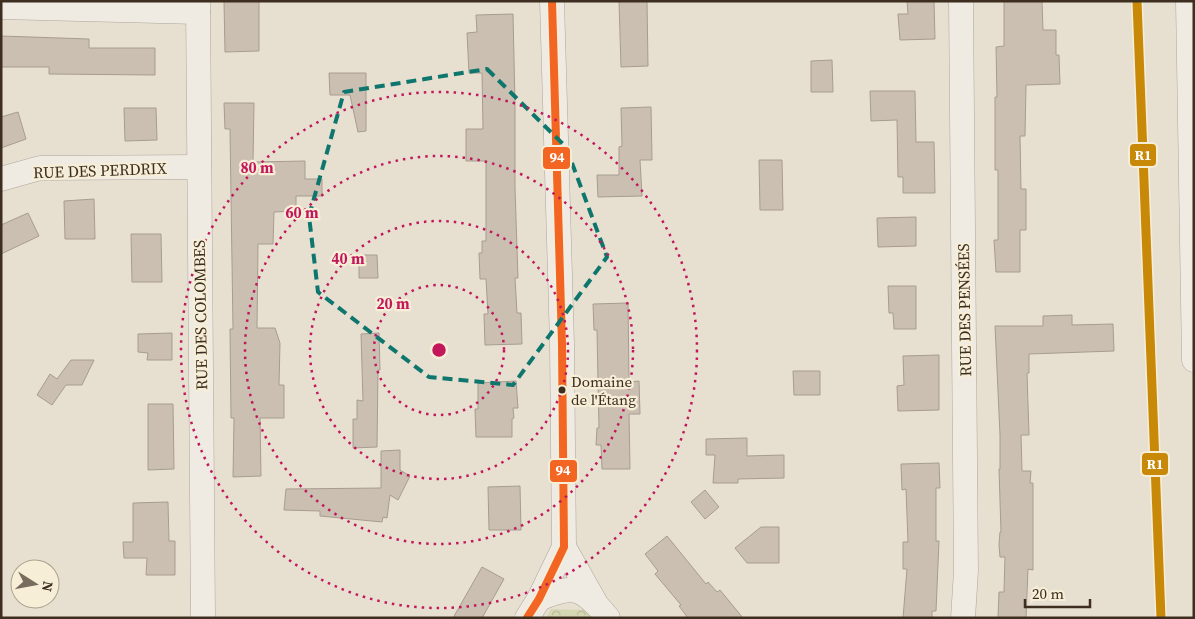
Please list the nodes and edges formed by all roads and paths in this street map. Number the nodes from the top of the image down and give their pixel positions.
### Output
1 (552, 1) edge
2 (961, 1) edge
3 (1188, 1) edge
4 (198, 6) edge
5 (1, 7) edge
6 (199, 167) junction
7 (1, 178) edge
8 (1194, 360) edge
9 (564, 547) junction
10 (533, 608) edge
11 (602, 610) edge
12 (203, 618) edge
13 (963, 618) edge

1 - 9 street
2 - 13 street, RUE DES PENSÉES
3 - 8 street
4 - 5 street
4 - 6 street, RUE DES COLOMBES
6 - 7 street, RUE DES PERDRIX
6 - 12 street, RUE DES COLOMBES
9 - 10 street
9 - 11 street
10 - 11 street

